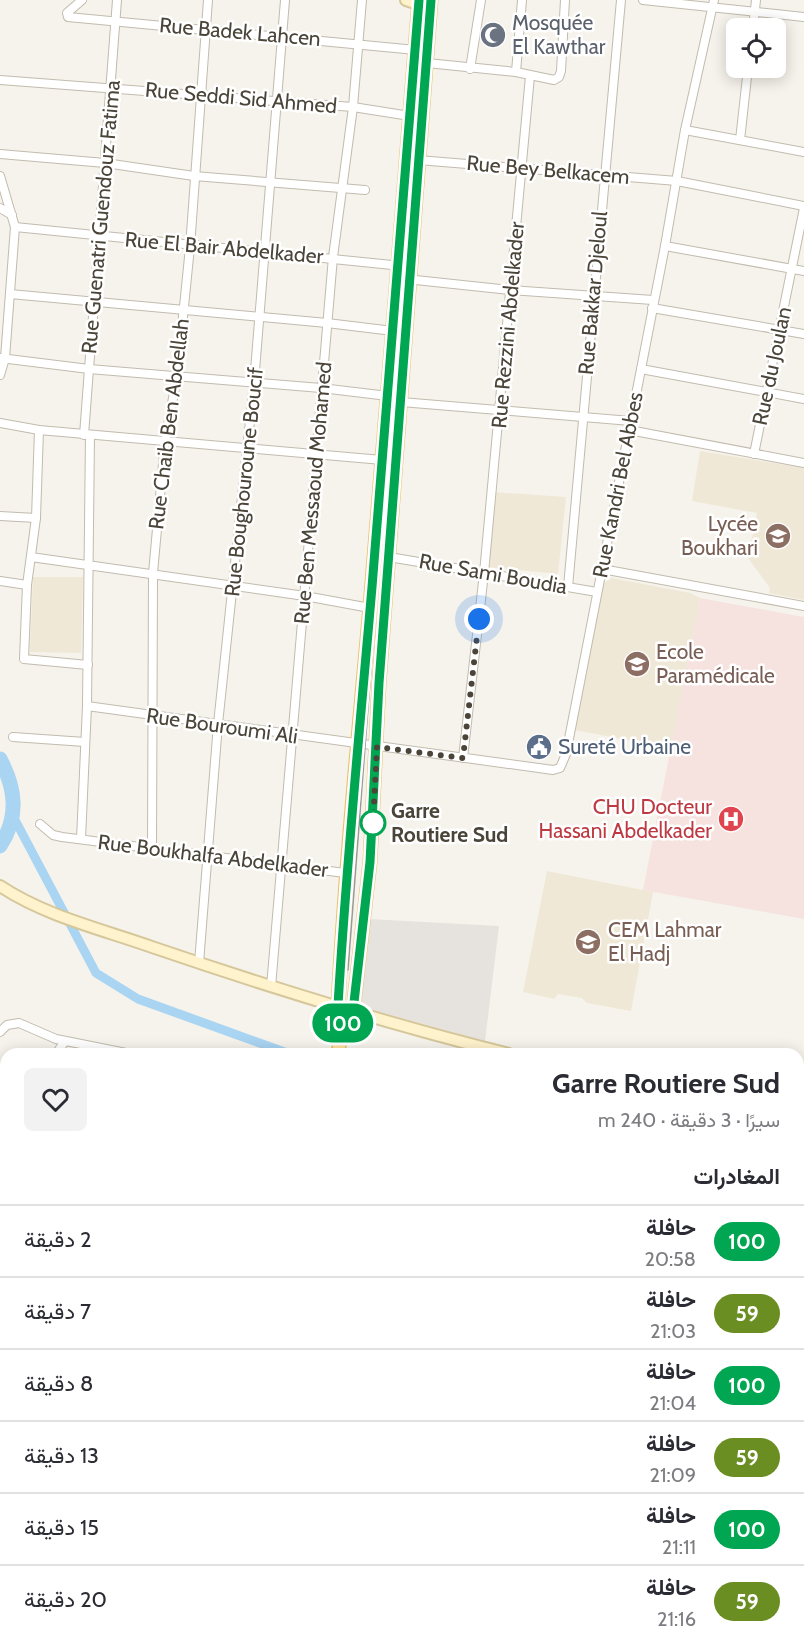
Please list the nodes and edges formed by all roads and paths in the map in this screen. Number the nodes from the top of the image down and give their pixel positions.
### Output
1 (117, 0) edge
2 (208, 0) edge
3 (285, 0) edge
4 (362, 0) edge
5 (406, 0) edge
6 (481, 0) edge
7 (522, 0) edge
8 (565, 0) edge
9 (621, 0) edge
10 (644, 0) edge
11 (654, 0) edge
12 (756, 0) edge
13 (78, 1) edge
14 (425, 3) edge
15 (713, 3) edge
16 (754, 12) junction
17 (804, 17) edge
18 (754, 18) edge
19 (116, 21) junction
20 (205, 30) junction
21 (281, 36) junction
22 (358, 43) junction
23 (416, 50) junction
24 (427, 63) junction
25 (470, 69) junction
26 (516, 72) junction
27 (531, 76) junction
28 (747, 78) edge
29 (0, 80) edge
30 (112, 87) junction
31 (200, 95) junction
32 (276, 102) junction
33 (353, 107) junction
34 (410, 116) junction
35 (685, 130) junction
36 (740, 140) junction
37 (804, 152) edge
38 (0, 154) edge
39 (418, 160) junction
40 (105, 164) junction
41 (524, 167) junction
42 (603, 175) junction
43 (194, 176) junction
44 (0, 177) edge
45 (271, 181) junction
46 (677, 181) junction
47 (342, 188) junction
48 (365, 190) dead end
49 (804, 207) edge
50 (0, 208) edge
51 (12, 215) junction
52 (15, 227) junction
53 (100, 237) junction
54 (665, 246) junction
55 (190, 247) junction
56 (264, 251) junction
57 (333, 258) junction
58 (792, 269) junction
59 (804, 271) edge
60 (403, 272) junction
61 (510, 290) junction
62 (10, 294) junction
63 (593, 297) junction
64 (92, 303) junction
65 (652, 304) junction
66 (182, 310) junction
67 (260, 316) junction
68 (327, 322) junction
69 (780, 330) junction
70 (393, 332) junction
71 (804, 334) edge
72 (2, 358) edge
73 (89, 369) junction
74 (641, 369) junction
75 (0, 375) edge
76 (177, 376) junction
77 (254, 383) junction
78 (321, 388) junction
79 (768, 393) junction
80 (388, 396) junction
81 (804, 399) edge
82 (401, 402) junction
83 (500, 411) junction
84 (584, 418) junction
85 (0, 423) edge
86 (630, 426) junction
87 (39, 430) junction
88 (87, 435) junction
89 (165, 442) junction
90 (248, 449) junction
91 (316, 453) junction
92 (754, 454) junction
93 (382, 460) junction
94 (804, 463) edge
95 (0, 516) edge
96 (36, 518) junction
97 (31, 557) junction
98 (389, 557) junction
99 (87, 565) junction
100 (602, 569) junction
101 (153, 573) junction
102 (484, 573) junction
103 (0, 581) edge
104 (27, 585) junction
105 (234, 585) junction
106 (568, 587) junction
107 (597, 592) junction
108 (305, 596) junction
109 (804, 606) edge
110 (370, 608) junction
111 (87, 665) junction
112 (87, 706) junction
113 (153, 716) junction
114 (218, 724) junction
115 (293, 735) junction
116 (13, 737) dead end
117 (85, 742) junction
118 (357, 744) junction
119 (377, 747) junction
120 (463, 758) junction
121 (40, 824) dead end
122 (81, 839) junction
123 (152, 849) junction
124 (208, 857) junction
125 (283, 866) junction
126 (345, 873) junction
127 (0, 886) edge
128 (199, 963) junction
129 (271, 987) junction
130 (338, 1006) junction
131 (353, 1011) junction
132 (342, 1024) junction
133 (0, 1032) edge
134 (65, 1041) junction
135 (60, 1048) edge
136 (101, 1048) edge
137 (339, 1048) edge
138 (487, 1048) edge

1 - 19 street, Rue Guenatri Guendouz Fatima
2 - 20 street, Rue Chaib Ben Abdellah
3 - 21 street, Rue Boughouroune Boucif
4 - 22 street, Rue Ben Messaoud Mohamed
5 - 14 main road
6 - 25 street
7 - 26 street
8 - 27 street
9 - 42 street, Rue Bakkar Djeloul
10 - 11 street
11 - 15 street
12 - 16 street
13 - 19 street, Rue Badek Lahcen
14 - 23 main road
14 - 24 main road
15 - 16 street
15 - 35 street, Rue Kandri Bel Abbes
16 - 17 street
16 - 18 street
19 - 20 street, Rue Badek Lahcen
19 - 30 street, Rue Guenatri Guendouz Fatima
20 - 21 street, Rue Badek Lahcen
20 - 31 street, Rue Chaib Ben Abdellah
21 - 22 street, Rue Badek Lahcen
21 - 32 street, Rue Boughouroune Boucif
22 - 23 street, Rue Badek Lahcen
22 - 33 street, Rue Ben Messaoud Mohamed
23 - 34 main road
24 - 25 street
24 - 39 main road
25 - 26 street
26 - 27 street
27 - 41 street, Rue Rezzini Abdelkader
28 - 36 street
29 - 30 street, Rue Seddi Sid Ahmed
30 - 31 street, Rue Seddi Sid Ahmed
30 - 40 street, Rue Guenatri Guendouz Fatima
31 - 32 street, Rue Seddi Sid Ahmed
31 - 43 street, Rue Chaib Ben Abdellah
32 - 33 street, Rue Seddi Sid Ahmed
32 - 45 street, Rue Boughouroune Boucif
33 - 34 street, Rue Seddi Sid Ahmed
33 - 47 street, Rue Ben Messaoud Mohamed
34 - 60 main road
35 - 36 street
35 - 46 street, Rue Kandri Bel Abbes
36 - 37 street
38 - 40 street
39 - 41 street, Rue Bey Belkacem
39 - 60 main road
40 - 43 street
40 - 53 street, Rue Guenatri Guendouz Fatima
41 - 42 street, Rue Bey Belkacem
41 - 61 street, Rue Rezzini Abdelkader
42 - 46 street, Rue Bey Belkacem
42 - 63 street, Rue Bakkar Djeloul
43 - 45 street
43 - 55 street, Rue Chaib Ben Abdellah
44 - 51 street
45 - 47 street
45 - 56 street, Rue Boughouroune Boucif
46 - 49 street, Rue Bey Belkacem
46 - 54 street, Rue Kandri Bel Abbes
47 - 48 street
47 - 57 street, Rue Ben Messaoud Mohamed
49 - 58 street, Rue du Joulan
50 - 51 street
51 - 52 street
52 - 53 street, Rue El Bair Abdelkader
52 - 62 street
53 - 55 street, Rue El Bair Abdelkader
53 - 64 street, Rue Guenatri Guendouz Fatima
54 - 58 street
54 - 65 street, Rue Kandri Bel Abbes
55 - 56 street, Rue El Bair Abdelkader
55 - 66 street, Rue Chaib Ben Abdellah
56 - 57 street, Rue El Bair Abdelkader
56 - 67 street, Rue Boughouroune Boucif
57 - 60 street, Rue El Bair Abdelkader
57 - 68 street, Rue Ben Messaoud Mohamed
58 - 59 street
58 - 69 street, Rue du Joulan
60 - 61 street, Rue El Bair Abdelkader
60 - 70 main road
60 - 82 main road
61 - 63 street, Rue El Bair Abdelkader
61 - 83 street, Rue Rezzini Abdelkader
62 - 64 street
62 - 72 street
63 - 65 street, Rue El Bair Abdelkader
63 - 84 street, Rue Bakkar Djeloul
64 - 66 street
64 - 73 street, Rue Guenatri Guendouz Fatima
65 - 69 street, Rue El Bair Abdelkader
65 - 74 street, Rue Kandri Bel Abbes
66 - 67 street
66 - 76 street, Rue Chaib Ben Abdellah
67 - 68 street
67 - 77 street, Rue Boughouroune Boucif
68 - 70 street
68 - 78 street, Rue Ben Messaoud Mohamed
69 - 71 street, Rue El Bair Abdelkader
69 - 79 street, Rue du Joulan
70 - 80 main road
72 - 73 street
72 - 75 street
73 - 76 street
73 - 88 street, Rue Guenatri Guendouz Fatima
74 - 79 street
74 - 86 street, Rue Kandri Bel Abbes
76 - 77 street
76 - 89 street, Rue Chaib Ben Abdellah
77 - 78 street
77 - 90 street, Rue Boughouroune Boucif
78 - 80 street
78 - 91 street, Rue Ben Messaoud Mohamed
79 - 81 street
79 - 92 street, Rue du Joulan
80 - 93 main road
82 - 83 street
82 - 98 main road
83 - 84 street
83 - 102 street, Rue Rezzini Abdelkader
84 - 86 street
84 - 106 street, Rue Bakkar Djeloul
85 - 87 street
86 - 92 street
86 - 100 street, Rue Kandri Bel Abbes
87 - 88 street
87 - 96 street
88 - 89 street
88 - 99 street
89 - 90 street
89 - 101 street, Rue Chaib Ben Abdellah
90 - 91 street
90 - 105 street, Rue Boughouroune Boucif
91 - 93 street
91 - 108 street, Rue Ben Messaoud Mohamed
92 - 94 street
93 - 110 main road
95 - 96 street
96 - 97 street
97 - 99 street
97 - 104 street
98 - 102 street, Rue Sami Boudia
98 - 119 main road
99 - 101 street
99 - 111 street
100 - 107 street, Rue Kandri Bel Abbes
100 - 109 street
101 - 105 street
101 - 113 street, Rue Chaib Ben Abdellah
102 - 106 street, Rue Sami Boudia
102 - 120 street, Rue Rezzini Abdelkader
103 - 104 street
104 - 111 street
105 - 108 street
105 - 114 street, Rue Boughouroune Boucif
106 - 107 street, Rue Sami Boudia
107 - 120 street, Rue Kandri Bel Abbes
108 - 110 street
108 - 115 street, Rue Ben Messaoud Mohamed
110 - 118 main road
111 - 112 street
112 - 113 street, Rue Bouroumi Ali
112 - 117 street
113 - 114 street, Rue Bouroumi Ali
113 - 123 street, Rue Chaib Ben Abdellah
114 - 115 street, Rue Bouroumi Ali
114 - 124 street, Rue Boughouroune Boucif
115 - 118 street, Rue Bouroumi Ali
115 - 125 street, Rue Ben Messaoud Mohamed
116 - 117 street
117 - 122 street
118 - 119 street, Rue Kandri Bel Abbes
118 - 126 main road
119 - 120 street, Rue Kandri Bel Abbes
119 - 131 main road
121 - 122 street, Rue Boukhalfa Abdelkader
122 - 123 street, Rue Boukhalfa Abdelkader
123 - 124 street, Rue Boukhalfa Abdelkader
124 - 125 street, Rue Boukhalfa Abdelkader
124 - 128 street, Rue Boughouroune Boucif
125 - 126 street, Rue Boukhalfa Abdelkader
125 - 129 street, Rue Ben Messaoud Mohamed
126 - 130 main road
127 - 128 main road
128 - 129 main road
129 - 130 main road
130 - 131 main road
130 - 132 main road
131 - 132 main road
131 - 138 main road
132 - 137 main road
133 - 134 street
134 - 135 street
134 - 136 street

